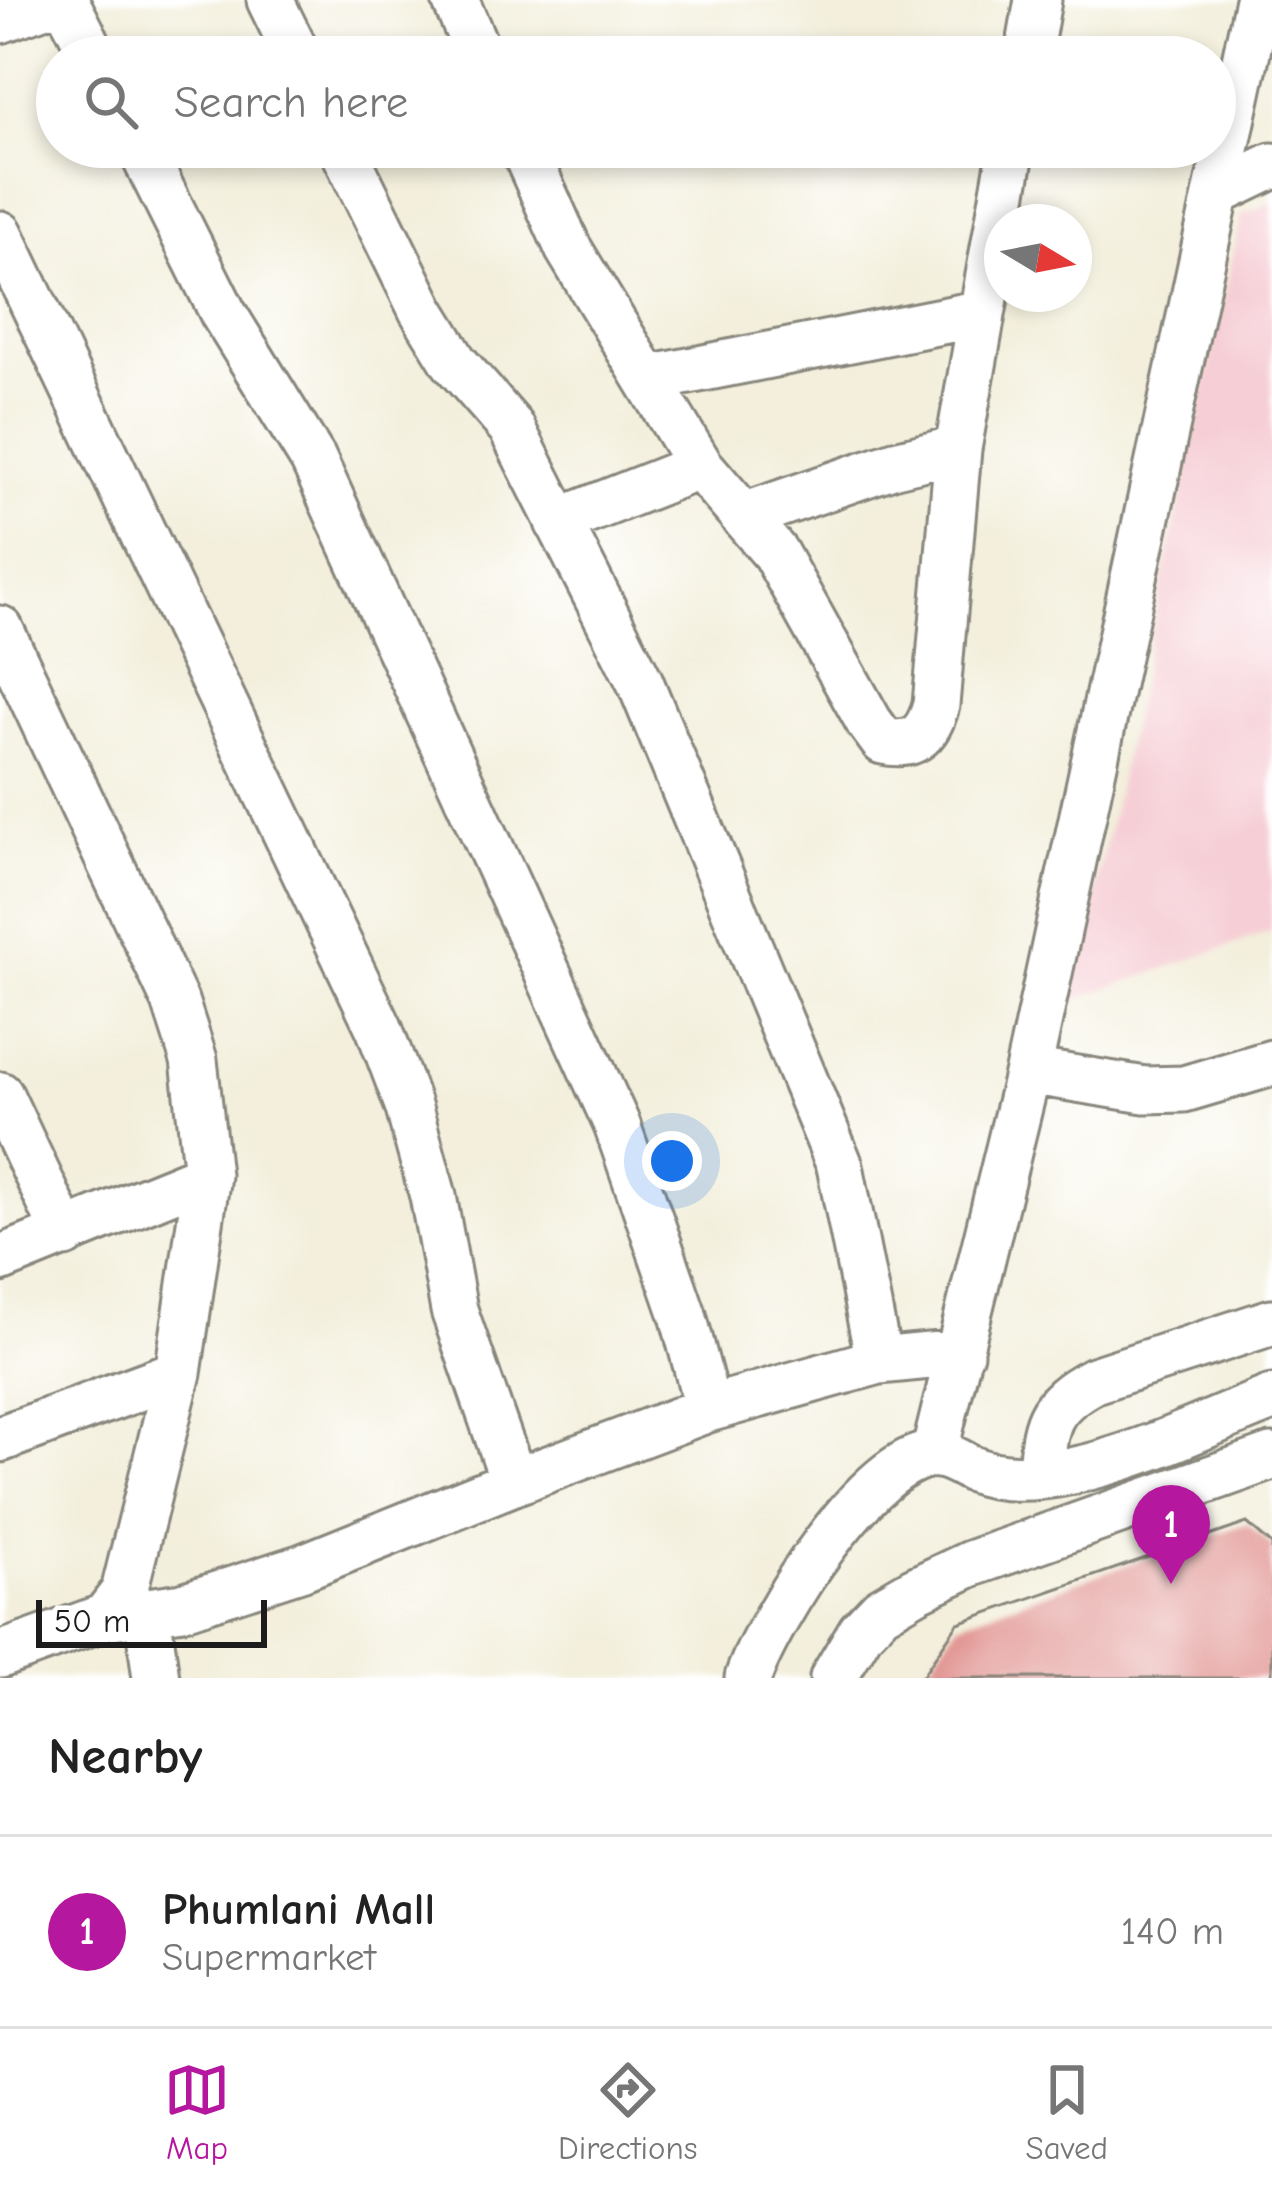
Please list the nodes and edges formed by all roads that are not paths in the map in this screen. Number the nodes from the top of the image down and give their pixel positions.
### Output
1 (270, 0) edge
2 (455, 0) edge
3 (1038, 0) edge
4 (1258, 0) edge
5 (37, 6) edge
6 (71, 36) edge
7 (288, 36) edge
8 (471, 36) edge
9 (1032, 36) edge
10 (1236, 106) edge
11 (1272, 166) edge
12 (150, 168) edge
13 (352, 168) edge
14 (532, 168) edge
15 (1008, 168) edge
16 (1223, 168) edge
17 (1218, 192) junction
18 (0, 234) edge
19 (982, 313) junction
20 (648, 379) junction
21 (958, 448) junction
22 (700, 466) junction
23 (744, 516) junction
24 (558, 522) junction
25 (0, 629) edge
26 (1272, 1064) edge
27 (1028, 1071) junction
28 (0, 1095) edge
29 (207, 1175) junction
30 (65, 1234) junction
31 (0, 1259) edge
32 (1272, 1322) edge
33 (960, 1353) junction
34 (879, 1361) junction
35 (178, 1373) junction
36 (1272, 1398) edge
37 (708, 1409) junction
38 (0, 1439) edge
39 (934, 1454) junction
40 (1272, 1456) edge
41 (1041, 1475) junction
42 (514, 1482) junction
43 (126, 1614) junction
44 (0, 1655) edge
45 (156, 1678) edge
46 (748, 1678) edge
47 (833, 1678) edge

1 - 7 street
2 - 8 street
3 - 9 street
4 - 10 street
5 - 6 street
11 - 17 street
12 - 37 street
13 - 24 street
14 - 20 street
15 - 19 street
16 - 17 street
17 - 27 street
18 - 42 street
19 - 20 street
19 - 21 street
20 - 22 street
21 - 23 street
21 - 23 street
22 - 23 street
22 - 24 street
24 - 34 street
25 - 29 street
26 - 27 street
27 - 33 street
28 - 30 street
29 - 30 street
29 - 35 street
30 - 31 street
32 - 41 street
33 - 34 street
33 - 39 street
34 - 37 street
35 - 38 street
35 - 43 street
36 - 41 street
37 - 42 street
39 - 41 street
39 - 46 street
40 - 47 street
42 - 43 street
43 - 44 street
43 - 45 street

